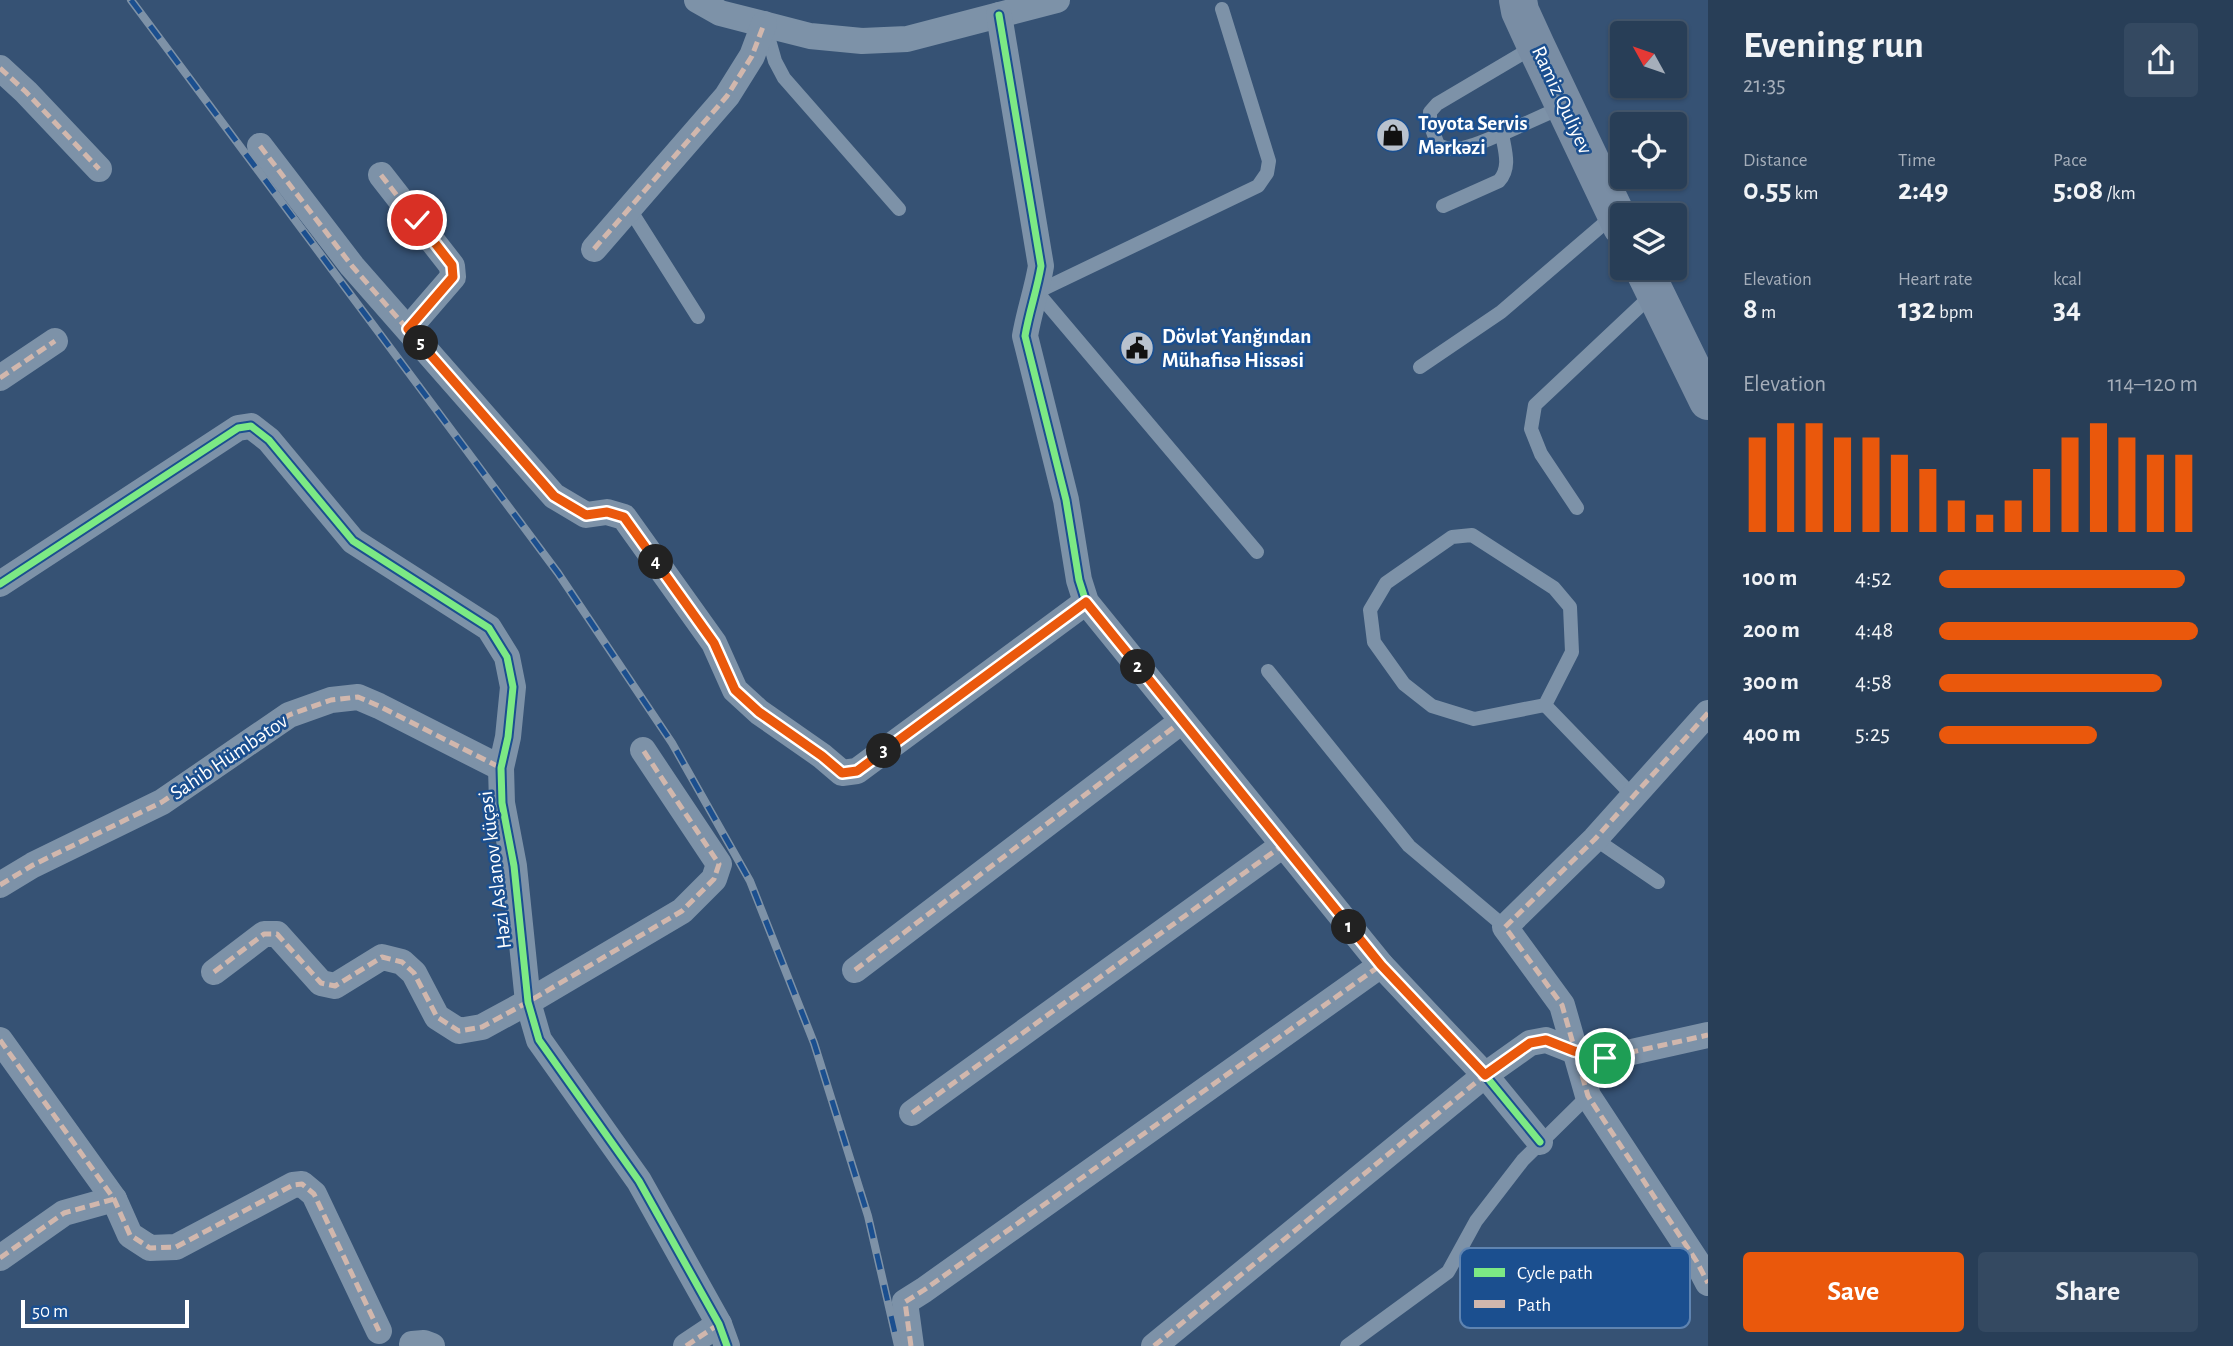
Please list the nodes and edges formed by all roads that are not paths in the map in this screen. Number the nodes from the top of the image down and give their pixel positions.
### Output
1 (697, 0) edge
2 (1057, 0) edge
3 (1517, 4) edge
4 (1222, 9) dead end
5 (999, 15) junction
6 (764, 24) junction
7 (1536, 46) junction
8 (0, 68) edge
9 (1565, 106) junction
10 (1502, 134) junction
11 (260, 146) dead end
12 (99, 169) dead end
13 (382, 175) dead end
14 (1611, 203) edge
15 (1443, 206) dead end
16 (629, 208) junction
17 (899, 209) dead end
18 (1610, 227) edge
19 (594, 249) dead end
20 (1649, 280) edge
21 (1037, 292) junction
22 (698, 317) dead end
23 (408, 329) junction
24 (55, 341) dead end
25 (1420, 367) dead end
26 (0, 378) edge
27 (1708, 401) edge
28 (1577, 508) dead end
29 (1257, 552) dead end
30 (0, 583) edge
31 (1086, 602) junction
32 (1268, 671) dead end
33 (1545, 705) junction
34 (1708, 713) edge
35 (1182, 721) junction
36 (643, 750) dead end
37 (501, 768) junction
38 (1633, 796) junction
39 (1594, 839) junction
40 (1283, 845) junction
41 (1658, 882) dead end
42 (0, 885) edge
43 (1505, 927) junction
44 (1381, 965) junction
45 (855, 970) dead end
46 (214, 972) dead end
47 (528, 1002) junction
48 (1708, 1035) edge
49 (2, 1046) edge
50 (1574, 1051) junction
51 (1485, 1075) junction
52 (1588, 1096) junction
53 (912, 1113) dead end
54 (1540, 1142) junction
55 (114, 1199) junction
56 (1461, 1248) edge
57 (1688, 1248) edge
58 (1460, 1250) edge
59 (1690, 1251) edge
60 (0, 1258) edge
61 (1708, 1283) edge
62 (379, 1331) dead end
63 (723, 1335) edge
64 (686, 1346) edge
65 (911, 1346) edge
66 (1154, 1346) edge
67 (1347, 1346) edge

1 - 6 street
2 - 5 street
3 - 7 main road, Ramiz Quliyev
4 - 21 lane
5 - 6 street
5 - 21 street
6 - 16 street
6 - 17 lane
7 - 9 main road, Ramiz Quliyev
7 - 10 lane
8 - 12 street
9 - 10 lane
9 - 14 main road, Ramiz Quliyev
10 - 15 lane
11 - 23 street
13 - 23 street
16 - 19 street
16 - 22 lane
18 - 25 lane
20 - 27 main road
20 - 28 lane
21 - 29 lane
21 - 31 street
23 - 31 street
24 - 26 street
30 - 37 street, Həzi Aslanov küçəsi
31 - 35 street
32 - 43 lane
33 - 33 lane
33 - 38 lane
34 - 38 street
35 - 40 street
35 - 45 street
36 - 47 street
37 - 42 street, Sahib Hümbətov
37 - 47 street, Həzi Aslanov küçəsi
38 - 39 street
39 - 41 lane
39 - 43 street
40 - 44 street
40 - 53 street
43 - 50 street
44 - 51 street
44 - 65 street
46 - 47 street
47 - 63 street, Həzi Aslanov küçəsi
48 - 50 street
49 - 55 street
50 - 51 street
50 - 52 street
51 - 54 street
51 - 66 street
52 - 54 lane
52 - 57 street
54 - 56 lane
55 - 60 street
55 - 62 street
58 - 67 lane
59 - 61 street
63 - 64 street

